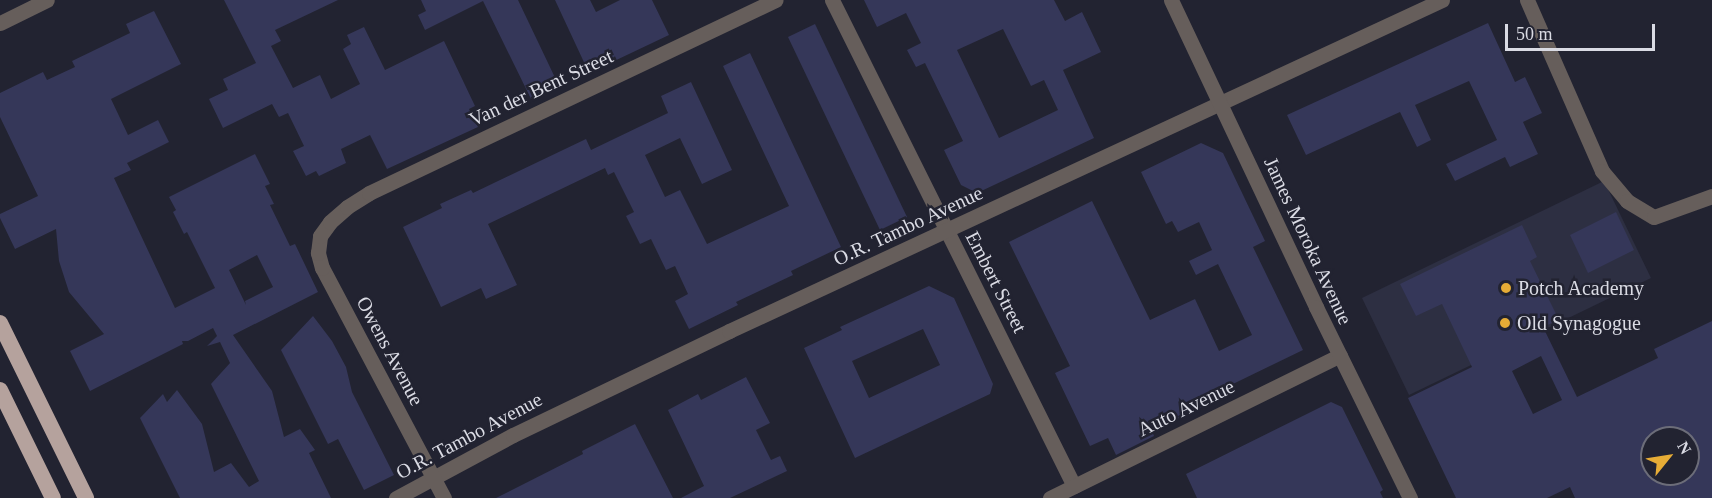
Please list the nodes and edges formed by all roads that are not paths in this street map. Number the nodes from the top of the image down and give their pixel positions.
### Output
1 (47, 0) edge
2 (775, 0) edge
3 (832, 0) edge
4 (1171, 0) edge
5 (1442, 0) edge
6 (1527, 0) edge
7 (0, 23) edge
8 (1220, 104) junction
9 (1712, 196) edge
10 (330, 222) joint
11 (946, 231) junction
12 (0, 323) edge
13 (1340, 355) junction
14 (0, 390) edge
15 (433, 477) junction
16 (1074, 486) junction
17 (53, 498) edge
18 (86, 498) edge
19 (396, 498) edge
20 (444, 498) edge
21 (1050, 498) edge
22 (1410, 498) edge

1 - 7 street
2 - 10 street, Van der Bent Street
3 - 11 street, Embert Street
4 - 8 street, James Moroka Avenue
5 - 8 street, O.R. Tambo Avenue
6 - 9 street
8 - 11 street, O.R. Tambo Avenue
8 - 13 street, James Moroka Avenue
10 - 15 street, Owens Avenue
11 - 15 street, O.R. Tambo Avenue
11 - 16 street, Embert Street
12 - 18 highway
13 - 16 street, Auto Avenue
13 - 22 street, James Moroka Avenue
14 - 17 highway
15 - 19 street, O.R. Tambo Avenue
15 - 20 street, Owens Avenue
16 - 21 street, Auto Avenue

